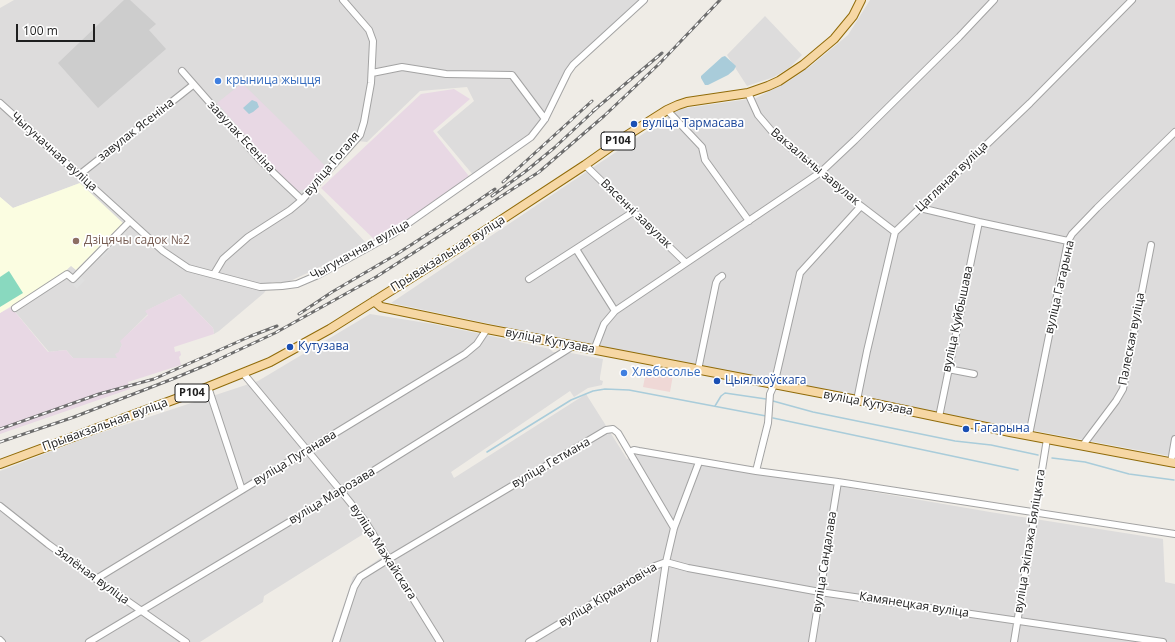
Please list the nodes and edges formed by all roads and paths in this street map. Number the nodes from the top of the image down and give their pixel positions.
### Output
1 (343, 0) edge
2 (644, 0) edge
3 (861, 0) edge
4 (994, 0) edge
5 (1132, 0) edge
6 (182, 71) dead end
7 (372, 73) junction
8 (193, 85) junction
9 (748, 93) junction
10 (0, 103) edge
11 (667, 110) junction
12 (545, 119) junction
13 (1175, 132) edge
14 (585, 165) junction
15 (821, 172) junction
16 (79, 175) junction
17 (302, 200) junction
18 (861, 206) junction
19 (920, 208) junction
20 (633, 212) junction
21 (749, 220) junction
22 (130, 221) junction
23 (979, 222) junction
24 (895, 232) junction
25 (1068, 241) junction
26 (1151, 245) dead end
27 (576, 249) junction
28 (686, 263) junction
29 (214, 274) junction
30 (722, 276) dead end
31 (529, 279) dead end
32 (374, 301) junction
33 (15, 308) dead end
34 (615, 311) junction
35 (487, 329) junction
36 (573, 346) junction
37 (594, 350) junction
38 (948, 369) junction
39 (698, 370) junction
40 (243, 373) junction
41 (974, 374) dead end
42 (774, 385) junction
43 (208, 387) junction
44 (857, 400) junction
45 (939, 417) junction
46 (1029, 436) junction
47 (1047, 439) junction
48 (1175, 439) edge
49 (1083, 445) junction
50 (307, 451) junction
51 (629, 452) junction
52 (699, 462) junction
53 (1173, 463) edge
54 (0, 464) edge
55 (756, 471) junction
56 (838, 482) junction
57 (242, 490) junction
58 (341, 491) junction
59 (0, 506) edge
60 (1034, 513) junction
61 (674, 528) junction
62 (1175, 534) edge
63 (389, 559) junction
64 (666, 562) junction
65 (96, 579) junction
66 (820, 592) junction
67 (141, 611) junction
68 (1017, 620) junction
69 (89, 642) edge
70 (186, 642) edge
71 (336, 642) edge
72 (440, 642) edge
73 (529, 642) edge
74 (654, 642) edge
75 (812, 642) edge
76 (1014, 642) edge
77 (1163, 642) edge

1 - 7 street, вуліца Гогаля
2 - 12 street, Чыгуначная вуліца
3 - 9 main road, Прывакзальная вуліца / Р104
4 - 15 street
5 - 19 street, Цагляная вуліца
6 - 8 street, завулак Есеніна
7 - 12 street
7 - 17 street, вуліца Гогаля
8 - 16 street, завулак Ясеніна
8 - 17 street, завулак Есеніна
9 - 11 main road, Прывакзальная вуліца / Р104
9 - 15 street, Вакзальны завулак
10 - 16 street, Чыгуначная вуліца
11 - 14 main road, Прывакзальная вуліца / Р104
11 - 21 street
12 - 29 street, Чыгуначная вуліца
13 - 25 street, вуліца Гагарына
14 - 20 street, Вясенні завулак
14 - 32 main road, Прывакзальная вуліца / Р104
15 - 18 street, Вакзальны завулак
15 - 21 street
16 - 22 street, Чыгуначная вуліца
17 - 29 street, вуліца Гогаля
18 - 24 street, Вакзальны завулак
18 - 42 street
19 - 23 street
19 - 24 street, Цагляная вуліца
20 - 27 street
20 - 28 street, Вясенні завулак
21 - 28 street
22 - 29 street, Чыгуначная вуліца
22 - 33 street
23 - 25 street
23 - 38 street, вуліца Куйбышава
24 - 44 street
25 - 46 street, вуліца Гагарына
26 - 49 street, Палеская вуліца
27 - 31 street
27 - 34 street
28 - 34 street
30 - 39 street
32 - 35 main road, вуліца Кутузава
32 - 40 main road, Прывакзальная вуліца / Р104
34 - 37 street
35 - 36 main road, вуліца Кутузава
35 - 50 street, вуліца Пуганава
36 - 37 main road, вуліца Кутузава
36 - 58 street, вуліца Марозава
37 - 39 main road, вуліца Кутузава
38 - 41 street
38 - 45 street, вуліца Куйбышава
39 - 42 main road, вуліца Кутузава
40 - 43 main road, Прывакзальная вуліца / Р104
40 - 50 street, вуліца Мажайскага
42 - 44 main road, вуліца Кутузава
42 - 55 street
43 - 54 main road, Прывакзальная вуліца / Р104
43 - 57 street
44 - 45 main road, вуліца Кутузава
45 - 46 main road, вуліца Кутузава
46 - 47 main road, вуліца Кутузава
47 - 49 main road, вуліца Кутузава
47 - 60 street, вуліца Экіпажа Бяліцкага
48 - 53 street
49 - 53 main road, вуліца Кутузава
50 - 57 street, вуліца Пуганава
50 - 58 street, вуліца Мажайскага
51 - 52 street
51 - 61 street, вуліца Гетмана
51 - 63 street, вуліца Гетмана
52 - 55 street
52 - 61 street
55 - 56 street
56 - 60 street
56 - 66 street, вуліца Сандалава
57 - 65 street, вуліца Пуганава
58 - 63 street, вуліца Мажайскага
58 - 67 street, вуліца Марозава
59 - 65 street, Зялёная вуліца
60 - 62 street
60 - 68 street, вуліца Экіпажа Бяліцкага
61 - 64 street
63 - 71 street, вуліца Гетмана
63 - 72 street, вуліца Мажайскага
64 - 66 street, Камянецкая вуліца
64 - 73 street, вуліца Кірмановіча
64 - 74 street
65 - 67 street, Зялёная вуліца
66 - 68 street, Камянецкая вуліца
66 - 75 street, вуліца Сандалава
67 - 69 street, вуліца Марозава
67 - 70 street, Зялёная вуліца
68 - 76 street, вуліца Экіпажа Бяліцкага
68 - 77 street, Камянецкая вуліца

